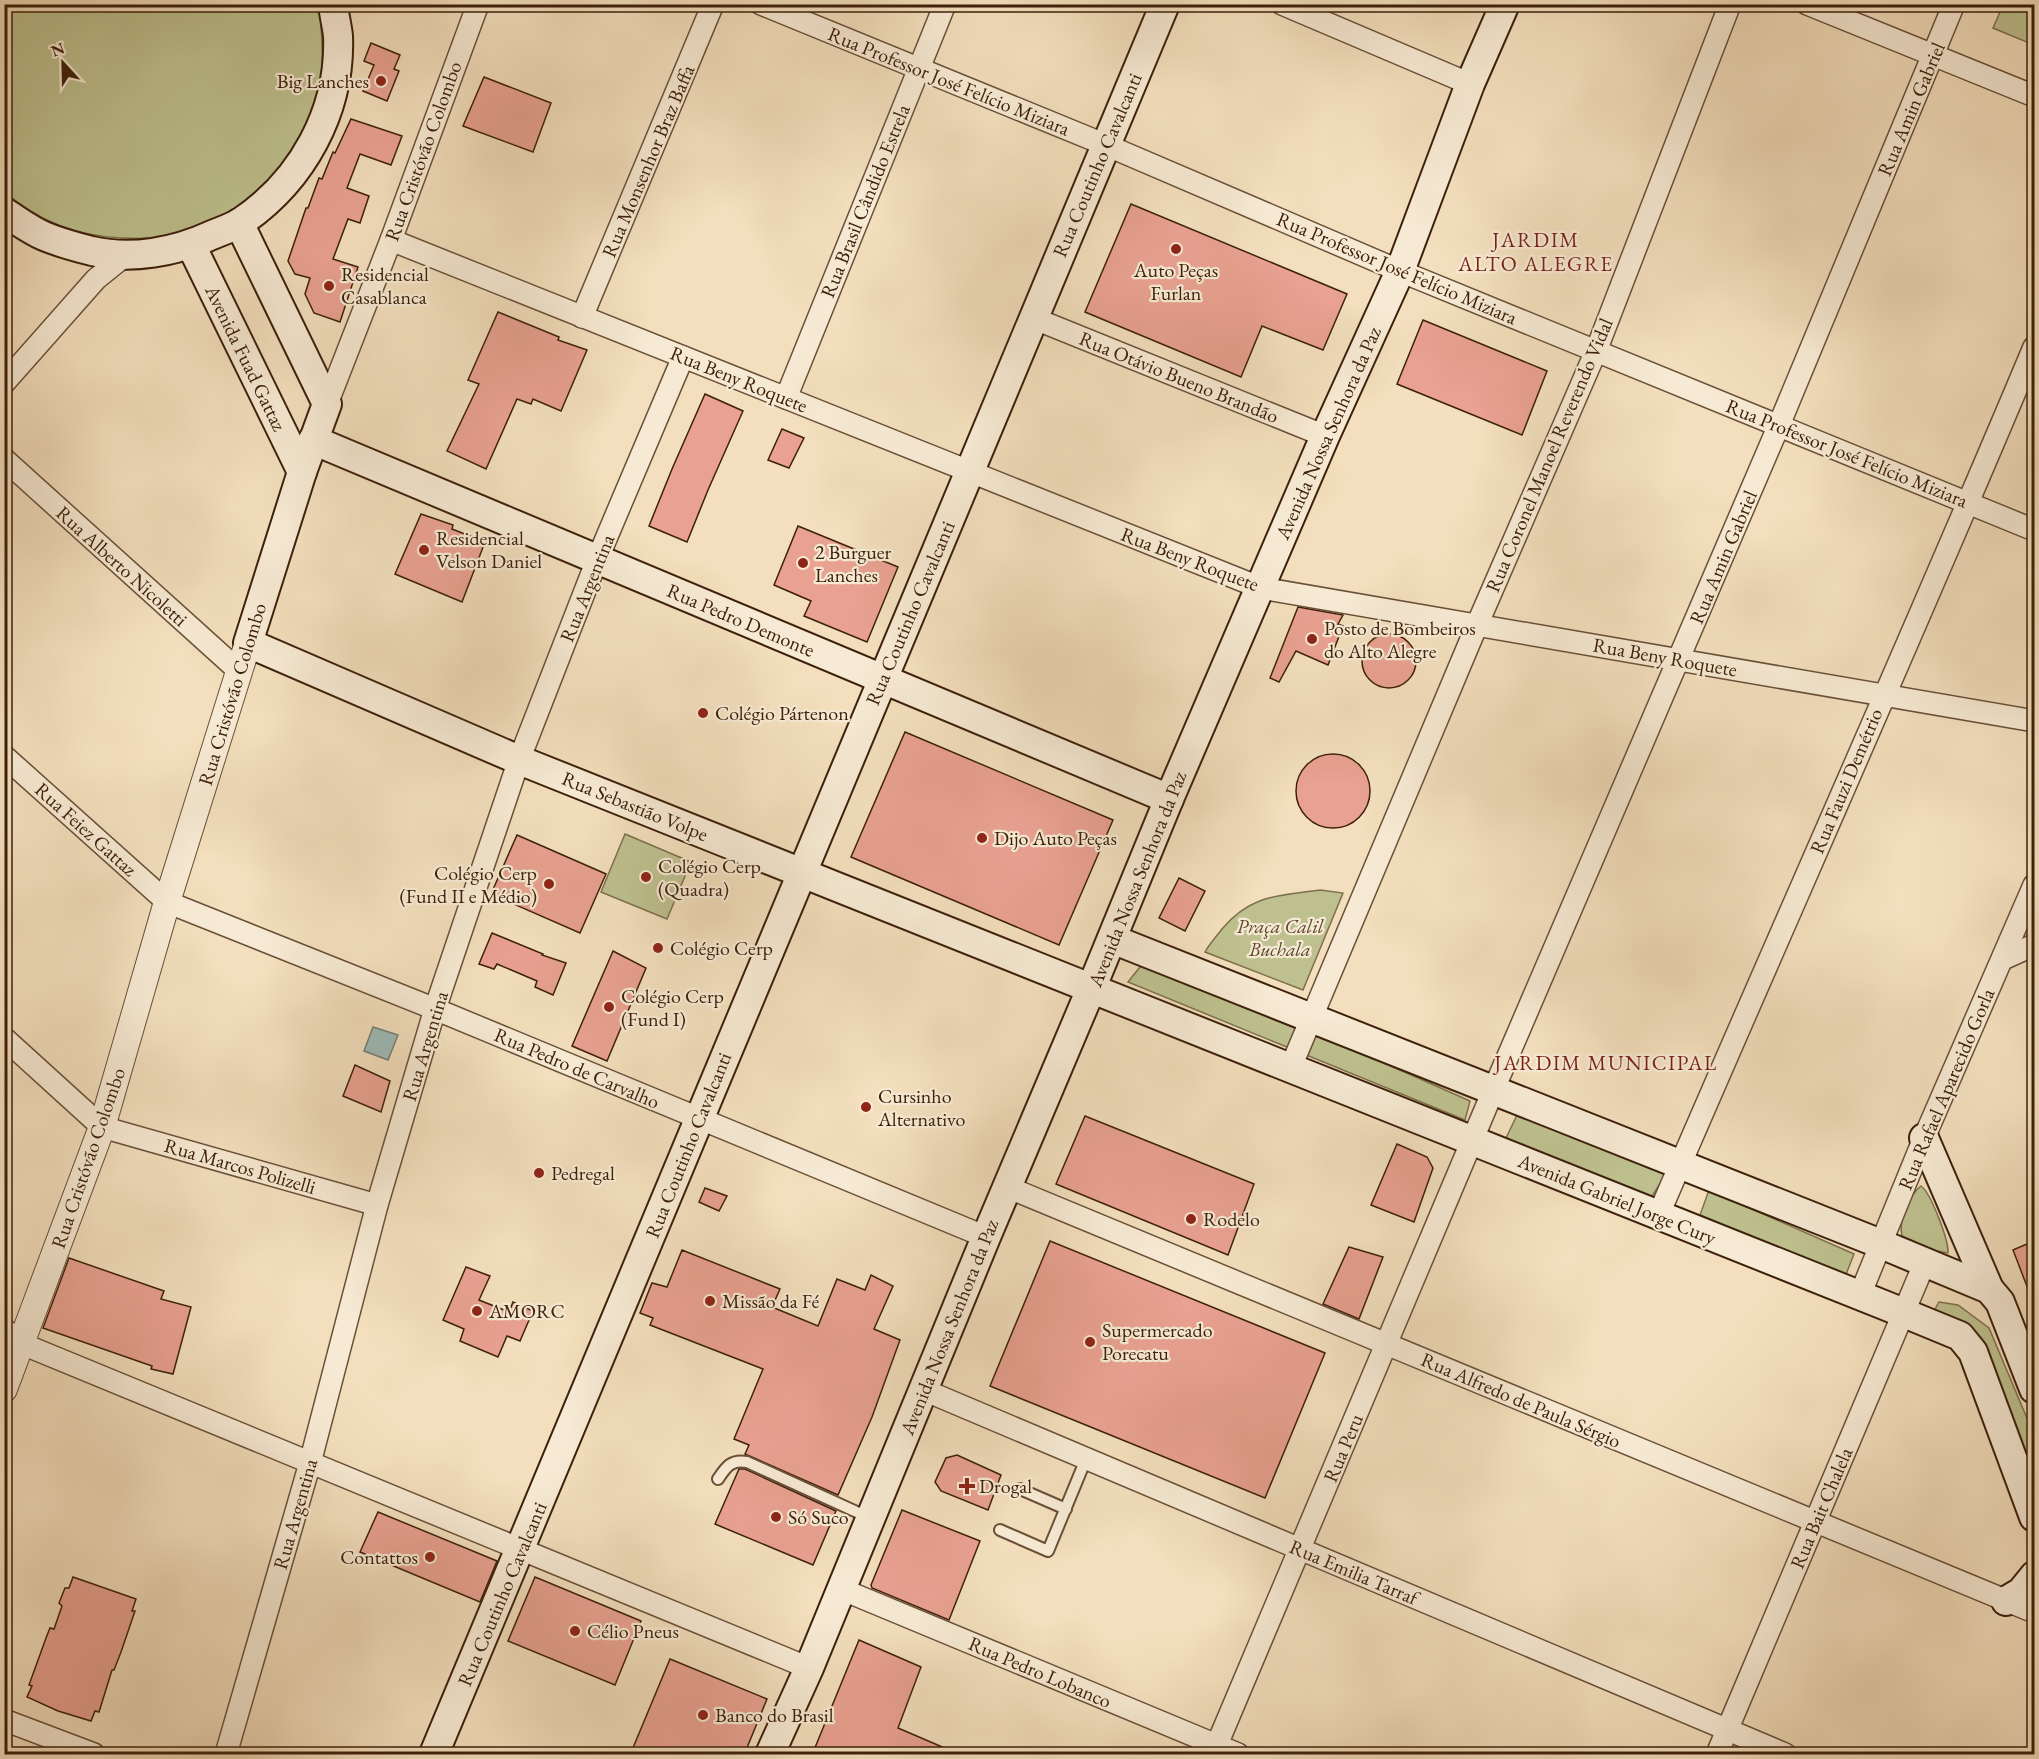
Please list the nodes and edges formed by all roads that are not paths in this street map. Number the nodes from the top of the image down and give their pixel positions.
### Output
1 (333, 4) edge
2 (478, 4) edge
3 (713, 4) edge
4 (761, 4) edge
5 (945, 4) edge
6 (1165, 4) edge
7 (1282, 4) edge
8 (1505, 4) edge
9 (1730, 4) edge
10 (1807, 4) edge
11 (1954, 4) edge
12 (1934, 56) junction
13 (918, 69) junction
14 (1470, 84) junction
15 (2034, 96) edge
16 (1106, 146) junction
17 (4, 212) edge
18 (239, 223) junction
19 (391, 240) junction
20 (191, 245) junction
21 (93, 251) junction
22 (128, 254) junction
23 (1400, 271) junction
24 (96, 279) junction
25 (582, 317) junction
26 (1033, 318) junction
27 (2034, 346) edge
28 (1596, 351) junction
29 (683, 357) junction
30 (4, 383) edge
31 (786, 398) junction
32 (327, 404) junction
33 (1779, 425) junction
34 (1325, 436) junction
35 (314, 440) junction
36 (4, 459) edge
37 (969, 471) junction
38 (302, 472) junction
39 (1969, 503) junction
40 (2034, 530) edge
41 (597, 560) junction
42 (1261, 588) junction
43 (1477, 625) junction
44 (248, 643) junction
45 (1678, 660) junction
46 (240, 672) junction
47 (882, 679) junction
48 (1883, 695) junction
49 (2034, 721) edge
50 (4, 756) edge
51 (519, 760) junction
52 (1169, 799) junction
53 (801, 873) junction
54 (2034, 885) edge
55 (167, 902) junction
56 (1112, 939) junction
57 (2034, 945) edge
58 (2003, 959) junction
59 (1091, 989) junction
60 (435, 1009) junction
61 (1312, 1017) junction
62 (4, 1038) edge
63 (1290, 1068) junction
64 (1493, 1091) junction
65 (699, 1118) junction
66 (102, 1127) junction
67 (1924, 1138) junction
68 (1472, 1141) junction
69 (1680, 1164) junction
70 (1007, 1187) junction
71 (377, 1205) junction
72 (1658, 1216) junction
73 (986, 1237) junction
74 (1881, 1244) junction
75 (1925, 1262) junction
76 (1989, 1289) junction
77 (1860, 1295) junction
78 (1904, 1312) junction
79 (12, 1336) edge
80 (1387, 1345) junction
81 (6, 1380) edge
82 (2034, 1389) edge
83 (924, 1390) junction
84 (1086, 1459) junction
85 (310, 1463) junction
86 (718, 1479) dead end
87 (1020, 1489) dead end
88 (1066, 1509) junction
89 (2034, 1517) edge
90 (870, 1518) junction
91 (1815, 1522) junction
92 (1000, 1530) dead end
93 (1300, 1549) junction
94 (521, 1550) junction
95 (2034, 1576) edge
96 (841, 1589) junction
97 (2006, 1601) junction
98 (2034, 1612) edge
99 (809, 1668) junction
100 (4, 1720) edge
101 (1728, 1730) junction
102 (1215, 1750) edge
103 (94, 1755) edge
104 (226, 1755) edge
105 (434, 1755) edge
106 (770, 1755) edge
107 (1238, 1755) edge
108 (1718, 1755) edge
109 (1785, 1755) edge

1 - 18 main road
2 - 19 street, Rua Cristóvão Colombo
3 - 25 street, Rua Monsenhor Braz Baffa
4 - 13 street, Rua Professor José Felício Miziara
5 - 13 street, Rua Brasil Cândido Estrela
6 - 16 main road, Rua Coutinho Cavalcanti
7 - 14 street
8 - 14 main road, Avenida Nossa Senhora da Paz
9 - 28 street, Rua Coronel Manoel Reverendo Vidal
10 - 12 street
11 - 12 street, Rua Amin Gabriel
12 - 15 street
12 - 33 street, Rua Amin Gabriel
13 - 16 street, Rua Professor José Felício Miziara
13 - 31 street, Rua Brasil Cândido Estrela
14 - 23 main road, Avenida Nossa Senhora da Paz
16 - 23 street, Rua Professor José Felício Miziara
16 - 26 main road, Rua Coutinho Cavalcanti
17 - 21 main road
18 - 20 main road
18 - 32 main road
19 - 25 street, Rua Beny Roquete
19 - 32 street, Rua Cristóvão Colombo
20 - 22 main road
20 - 38 main road, Avenida Fuad Gattaz
21 - 22 main road
21 - 24 street
22 - 24 street
23 - 28 street, Rua Professor José Felício Miziara
23 - 34 main road, Avenida Nossa Senhora da Paz
24 - 30 street
25 - 29 street, Rua Beny Roquete
26 - 34 street, Rua Otávio Bueno Brandão
26 - 37 main road, Rua Coutinho Cavalcanti
27 - 39 street, Rua Fauzi Demétrio
28 - 33 street, Rua Professor José Felício Miziara
28 - 43 street, Rua Coronel Manoel Reverendo Vidal
29 - 31 street, Rua Beny Roquete
29 - 41 street, Rua Argentina
31 - 37 street, Rua Beny Roquete
32 - 35 main road, Rua Cristóvão Colombo
33 - 39 street, Rua Professor José Felício Miziara
33 - 45 street, Rua Amin Gabriel
34 - 42 main road, Avenida Nossa Senhora da Paz
35 - 38 main road, Rua Cristóvão Colombo
35 - 41 main road, Rua Pedro Demonte
36 - 46 street, Rua Alberto Nicoletti
37 - 42 street, Rua Beny Roquete
37 - 47 main road, Rua Coutinho Cavalcanti
38 - 44 main road, Rua Cristóvão Colombo
39 - 40 street, Rua Professor José Felício Miziara
39 - 48 street, Rua Fauzi Demétrio
41 - 47 main road, Rua Pedro Demonte
41 - 51 street, Rua Argentina
42 - 43 street, Rua Beny Roquete
42 - 52 main road, Avenida Nossa Senhora da Paz
43 - 45 street, Rua Beny Roquete
43 - 61 street, Rua Coronel Manoel Reverendo Vidal
44 - 46 street, Rua Cristóvão Colombo
44 - 51 main road, Rua Sebastião Volpe
45 - 48 street, Rua Beny Roquete
45 - 64 street, Rua Amin Gabriel
46 - 55 street, Rua Cristóvão Colombo
47 - 52 main road, Rua Pedro Demonte
47 - 53 main road, Rua Coutinho Cavalcanti
48 - 49 street, Rua Beny Roquete
48 - 69 street, Rua Fauzi Demétrio
50 - 55 street, Rua Feiez Gattaz
51 - 53 main road, Rua Sebastião Volpe
51 - 60 street, Rua Argentina
52 - 56 main road, Avenida Nossa Senhora da Paz
53 - 59 main road, Rua Sebastião Volpe
53 - 65 main road, Rua Coutinho Cavalcanti
54 - 58 street, Rua Rafael Aparecido Gorla
55 - 60 street, Rua Pedro de Carvalho
55 - 66 street, Rua Cristóvão Colombo
56 - 59 main road, Avenida Nossa Senhora da Paz
56 - 61 main road
57 - 58 street
58 - 67 street, Rua Rafael Aparecido Gorla
59 - 63 main road, Avenida Gabriel Jorge Cury
59 - 70 main road, Avenida Nossa Senhora da Paz
60 - 65 street, Rua Pedro de Carvalho
60 - 71 street, Rua Argentina
61 - 63 street, Rua Coronel Manoel Reverendo Vidal
61 - 64 main road
62 - 66 street
63 - 68 main road, Avenida Gabriel Jorge Cury
64 - 68 street, Rua Amin Gabriel
64 - 69 main road
65 - 73 street, Rua Pedro de Carvalho
65 - 94 main road, Rua Coutinho Cavalcanti
66 - 71 street, Rua Marcos Polizelli
66 - 79 street, Rua Cristóvão Colombo
67 - 74 street, Rua Rafael Aparecido Gorla
67 - 76 main road
68 - 72 main road, Avenida Gabriel Jorge Cury
68 - 80 street, Rua Peru
69 - 72 street, Rua Fauzi Demétrio
69 - 74 main road
70 - 73 main road, Avenida Nossa Senhora da Paz
70 - 80 street, Rua Alfredo de Paula Sérgio
71 - 85 street, Rua Argentina
72 - 77 main road, Avenida Gabriel Jorge Cury
73 - 83 main road, Avenida Nossa Senhora da Paz
74 - 75 main road
74 - 77 street, Rua Rafael Aparecido Gorla
75 - 76 main road
75 - 78 street, Rua Bait Chalela
76 - 82 main road
77 - 78 main road, Avenida Gabriel Jorge Cury
78 - 89 main road, Avenida Gabriel Jorge Cury
78 - 91 street, Rua Bait Chalela
79 - 81 street, Rua Cristóvão Colombo
79 - 85 street
80 - 91 street, Rua Alfredo de Paula Sérgio
80 - 93 street, Rua Peru
83 - 84 street, Rua Emilia Tarraf
83 - 90 main road, Avenida Nossa Senhora da Paz
84 - 88 lane
84 - 93 street, Rua Emilia Tarraf
85 - 94 street
85 - 104 street, Rua Argentina
86 - 90 lane
87 - 88 lane
88 - 92 lane
90 - 96 main road, Avenida Nossa Senhora da Paz
91 - 97 street, Rua Alfredo de Paula Sérgio
91 - 101 street, Rua Bait Chalela
93 - 101 street, Rua Emilia Tarraf
93 - 102 street, Rua Peru
94 - 99 street
94 - 105 main road, Rua Coutinho Cavalcanti
95 - 97 main road
96 - 99 main road, Avenida Nossa Senhora da Paz
96 - 102 street, Rua Pedro Lobanco
97 - 98 street, Rua Alfredo de Paula Sérgio
99 - 106 main road, Avenida Nossa Senhora da Paz
100 - 103 street
101 - 108 street, Rua Bait Chalela
101 - 109 street, Rua Emilia Tarraf
102 - 107 street, Rua Pedro Lobanco

